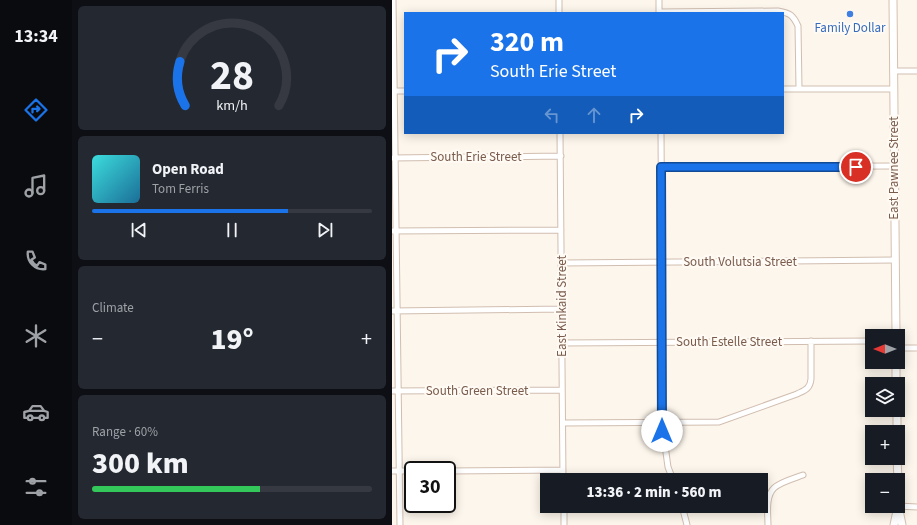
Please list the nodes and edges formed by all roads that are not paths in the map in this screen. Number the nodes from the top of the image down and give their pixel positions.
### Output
1 (393, 0) edge
2 (559, 0) edge
3 (659, 0) edge
4 (893, 0) edge
5 (559, 12) edge
6 (659, 12) edge
7 (781, 12) edge
8 (784, 13) edge
9 (393, 68) edge
10 (893, 71) junction
11 (917, 71) edge
12 (784, 89) edge
13 (799, 89) junction
14 (894, 89) junction
15 (394, 90) junction
16 (404, 90) edge
17 (560, 134) edge
18 (660, 134) edge
19 (561, 156) junction
20 (394, 158) edge
21 (894, 166) junction
22 (661, 167) junction
23 (561, 230) junction
24 (394, 231) edge
25 (895, 260) junction
26 (661, 262) junction
27 (562, 263) junction
28 (562, 309) junction
29 (395, 311) edge
30 (896, 329) edge
31 (811, 341) junction
32 (865, 341) edge
33 (662, 342) junction
34 (562, 343) junction
35 (905, 348) edge
36 (917, 348) edge
37 (562, 390) junction
38 (392, 391) edge
39 (398, 391) junction
40 (563, 423) junction
41 (662, 423) junction
42 (563, 470) joint
43 (392, 471) edge
44 (399, 471) junction
45 (404, 471) edge
46 (456, 471) edge
47 (670, 473) edge
48 (804, 475) dead end
49 (905, 506) edge
50 (917, 507) edge
51 (564, 513) edge
52 (684, 513) edge
53 (897, 513) edge
54 (899, 513) edge
55 (400, 525) edge
56 (564, 525) edge
57 (687, 525) edge
58 (768, 525) edge
59 (894, 525) edge
60 (902, 525) edge

1 - 9 street
2 - 5 street
3 - 6 street
4 - 10 main road, East Pawnee Street
6 - 7 street
8 - 13 street
9 - 15 street
10 - 11 street
10 - 14 main road, East Pawnee Street
12 - 13 street
13 - 14 street
14 - 21 main road, East Pawnee Street
15 - 16 street
15 - 20 street
17 - 19 street, East Kinkaid Street
18 - 22 street
19 - 20 street, South Erie Street
19 - 23 street, East Kinkaid Street
20 - 24 street
21 - 22 street
21 - 25 main road, East Pawnee Street
22 - 26 street
23 - 24 street
23 - 27 street, East Kinkaid Street
24 - 29 street
25 - 26 street, South Volutsia Street
25 - 30 main road, East Pawnee Street
26 - 27 street, South Volutsia Street
26 - 33 street
27 - 28 street, East Kinkaid Street
28 - 29 street
28 - 34 street, East Kinkaid Street
29 - 39 street
31 - 32 street, South Estelle Street
31 - 33 street, South Estelle Street
31 - 41 street
33 - 34 street, South Estelle Street
33 - 41 street
34 - 37 street, East Kinkaid Street
35 - 36 street
37 - 39 street, South Green Street
37 - 40 street, East Kinkaid Street
38 - 39 street, South Green Street
39 - 44 street
40 - 41 street
40 - 42 street, East Kinkaid Street
41 - 47 street
42 - 46 street
43 - 44 street
44 - 45 street
44 - 55 street
48 - 58 street
49 - 50 street
51 - 56 street
52 - 57 street
53 - 59 main road
54 - 60 main road

